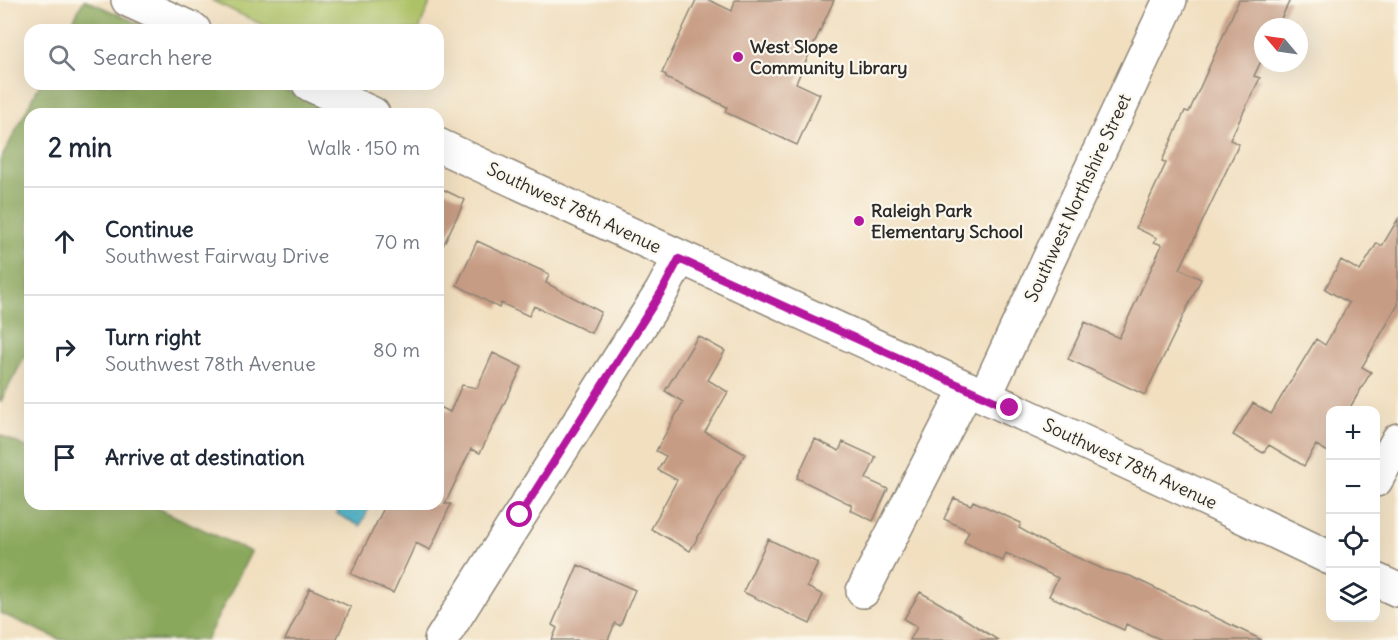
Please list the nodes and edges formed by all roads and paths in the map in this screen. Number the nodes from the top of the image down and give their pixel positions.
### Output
1 (128, 0) edge
2 (1170, 0) edge
3 (181, 24) edge
4 (322, 90) edge
5 (360, 108) edge
6 (444, 148) edge
7 (679, 259) junction
8 (976, 392) junction
9 (1398, 440) edge
10 (1380, 473) edge
11 (1326, 556) edge
12 (1380, 582) edge
13 (1398, 590) edge
14 (863, 591) dead end
15 (441, 640) edge

1 - 3 street
2 - 8 street, Southwest Northshire Street
4 - 5 street
6 - 7 street, Southwest 78th Avenue
7 - 8 street, Southwest 78th Avenue
7 - 15 street
8 - 11 street, Southwest 78th Avenue
8 - 14 street, Southwest Northshire Street
9 - 10 street
12 - 13 street

